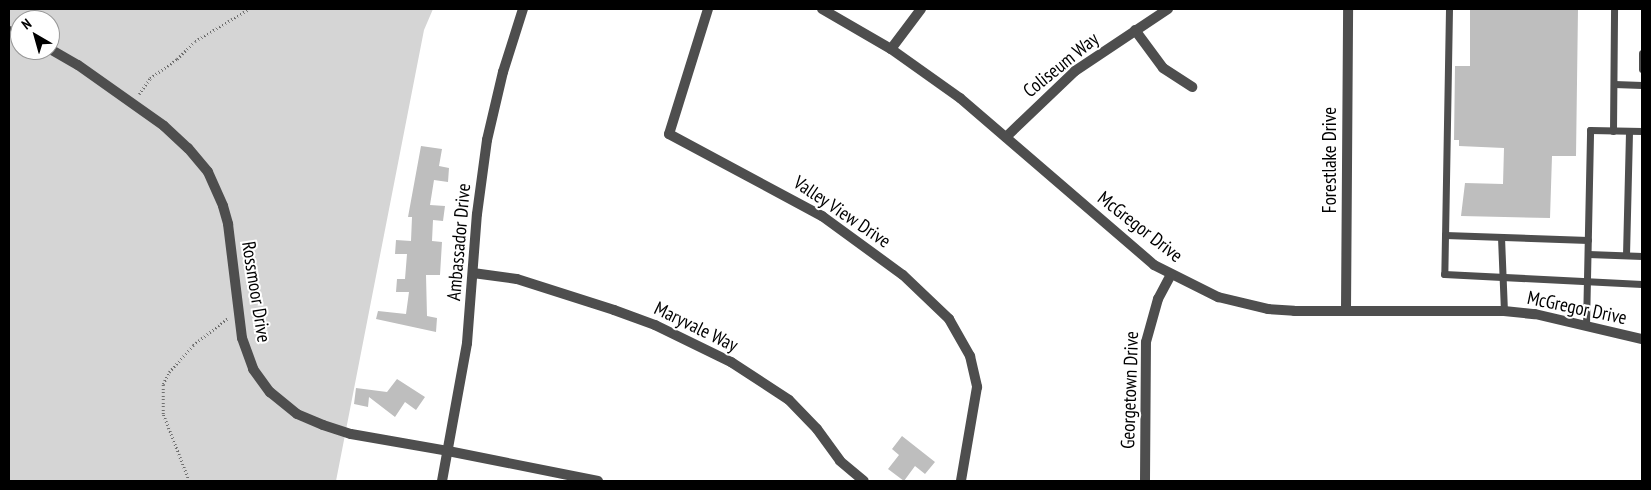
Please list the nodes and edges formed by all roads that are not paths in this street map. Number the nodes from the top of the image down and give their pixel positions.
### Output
1 (523, 9) edge
2 (708, 9) edge
3 (822, 9) edge
4 (920, 9) edge
5 (1168, 9) edge
6 (1348, 9) edge
7 (1449, 9) edge
8 (1614, 9) edge
9 (1135, 30) junction
10 (891, 49) junction
11 (1642, 53) edge
12 (60, 56) edge
13 (1642, 69) edge
14 (1614, 84) junction
15 (1642, 85) edge
16 (1192, 87) dead end
17 (1613, 131) junction
18 (1629, 131) junction
19 (1642, 131) edge
20 (1006, 137) junction
21 (1445, 235) junction
22 (1501, 237) junction
23 (1588, 240) junction
24 (1588, 254) junction
25 (1626, 255) junction
26 (1642, 256) edge
27 (473, 273) junction
28 (1171, 275) junction
29 (1502, 276) junction
30 (1587, 280) junction
31 (1642, 284) edge
32 (1346, 311) junction
33 (1504, 311) junction
34 (1586, 326) junction
35 (1642, 340) edge
36 (448, 451) junction
37 (442, 481) edge
38 (598, 481) edge
39 (864, 481) edge
40 (961, 481) edge
41 (1145, 481) edge

1 - 27 street, Ambassador Drive
2 - 40 street, Valley View Drive
3 - 10 street, McGregor Drive
4 - 10 street
5 - 9 street, Coliseum Way
6 - 32 street, Forestlake Drive
7 - 21 lane
8 - 14 lane
9 - 16 street
9 - 20 street, Coliseum Way
10 - 20 street, McGregor Drive
11 - 13 lane
12 - 36 street, Rossmoor Drive
14 - 15 lane
14 - 17 lane
17 - 18 lane
17 - 23 lane
18 - 19 lane
18 - 25 lane
20 - 28 street, McGregor Drive
21 - 22 lane
21 - 29 lane
22 - 23 lane
22 - 29 lane
23 - 24 lane
24 - 25 lane
24 - 30 lane
25 - 26 lane
27 - 36 street, Ambassador Drive
27 - 39 street, Maryvale Way
28 - 32 street, McGregor Drive
28 - 41 street, Georgetown Drive
29 - 30 lane
29 - 33 lane
30 - 31 lane
30 - 34 lane
32 - 33 street, McGregor Drive
33 - 34 street, McGregor Drive
34 - 35 street, McGregor Drive
36 - 37 street, Ambassador Drive
36 - 38 street, Rossmoor Drive

